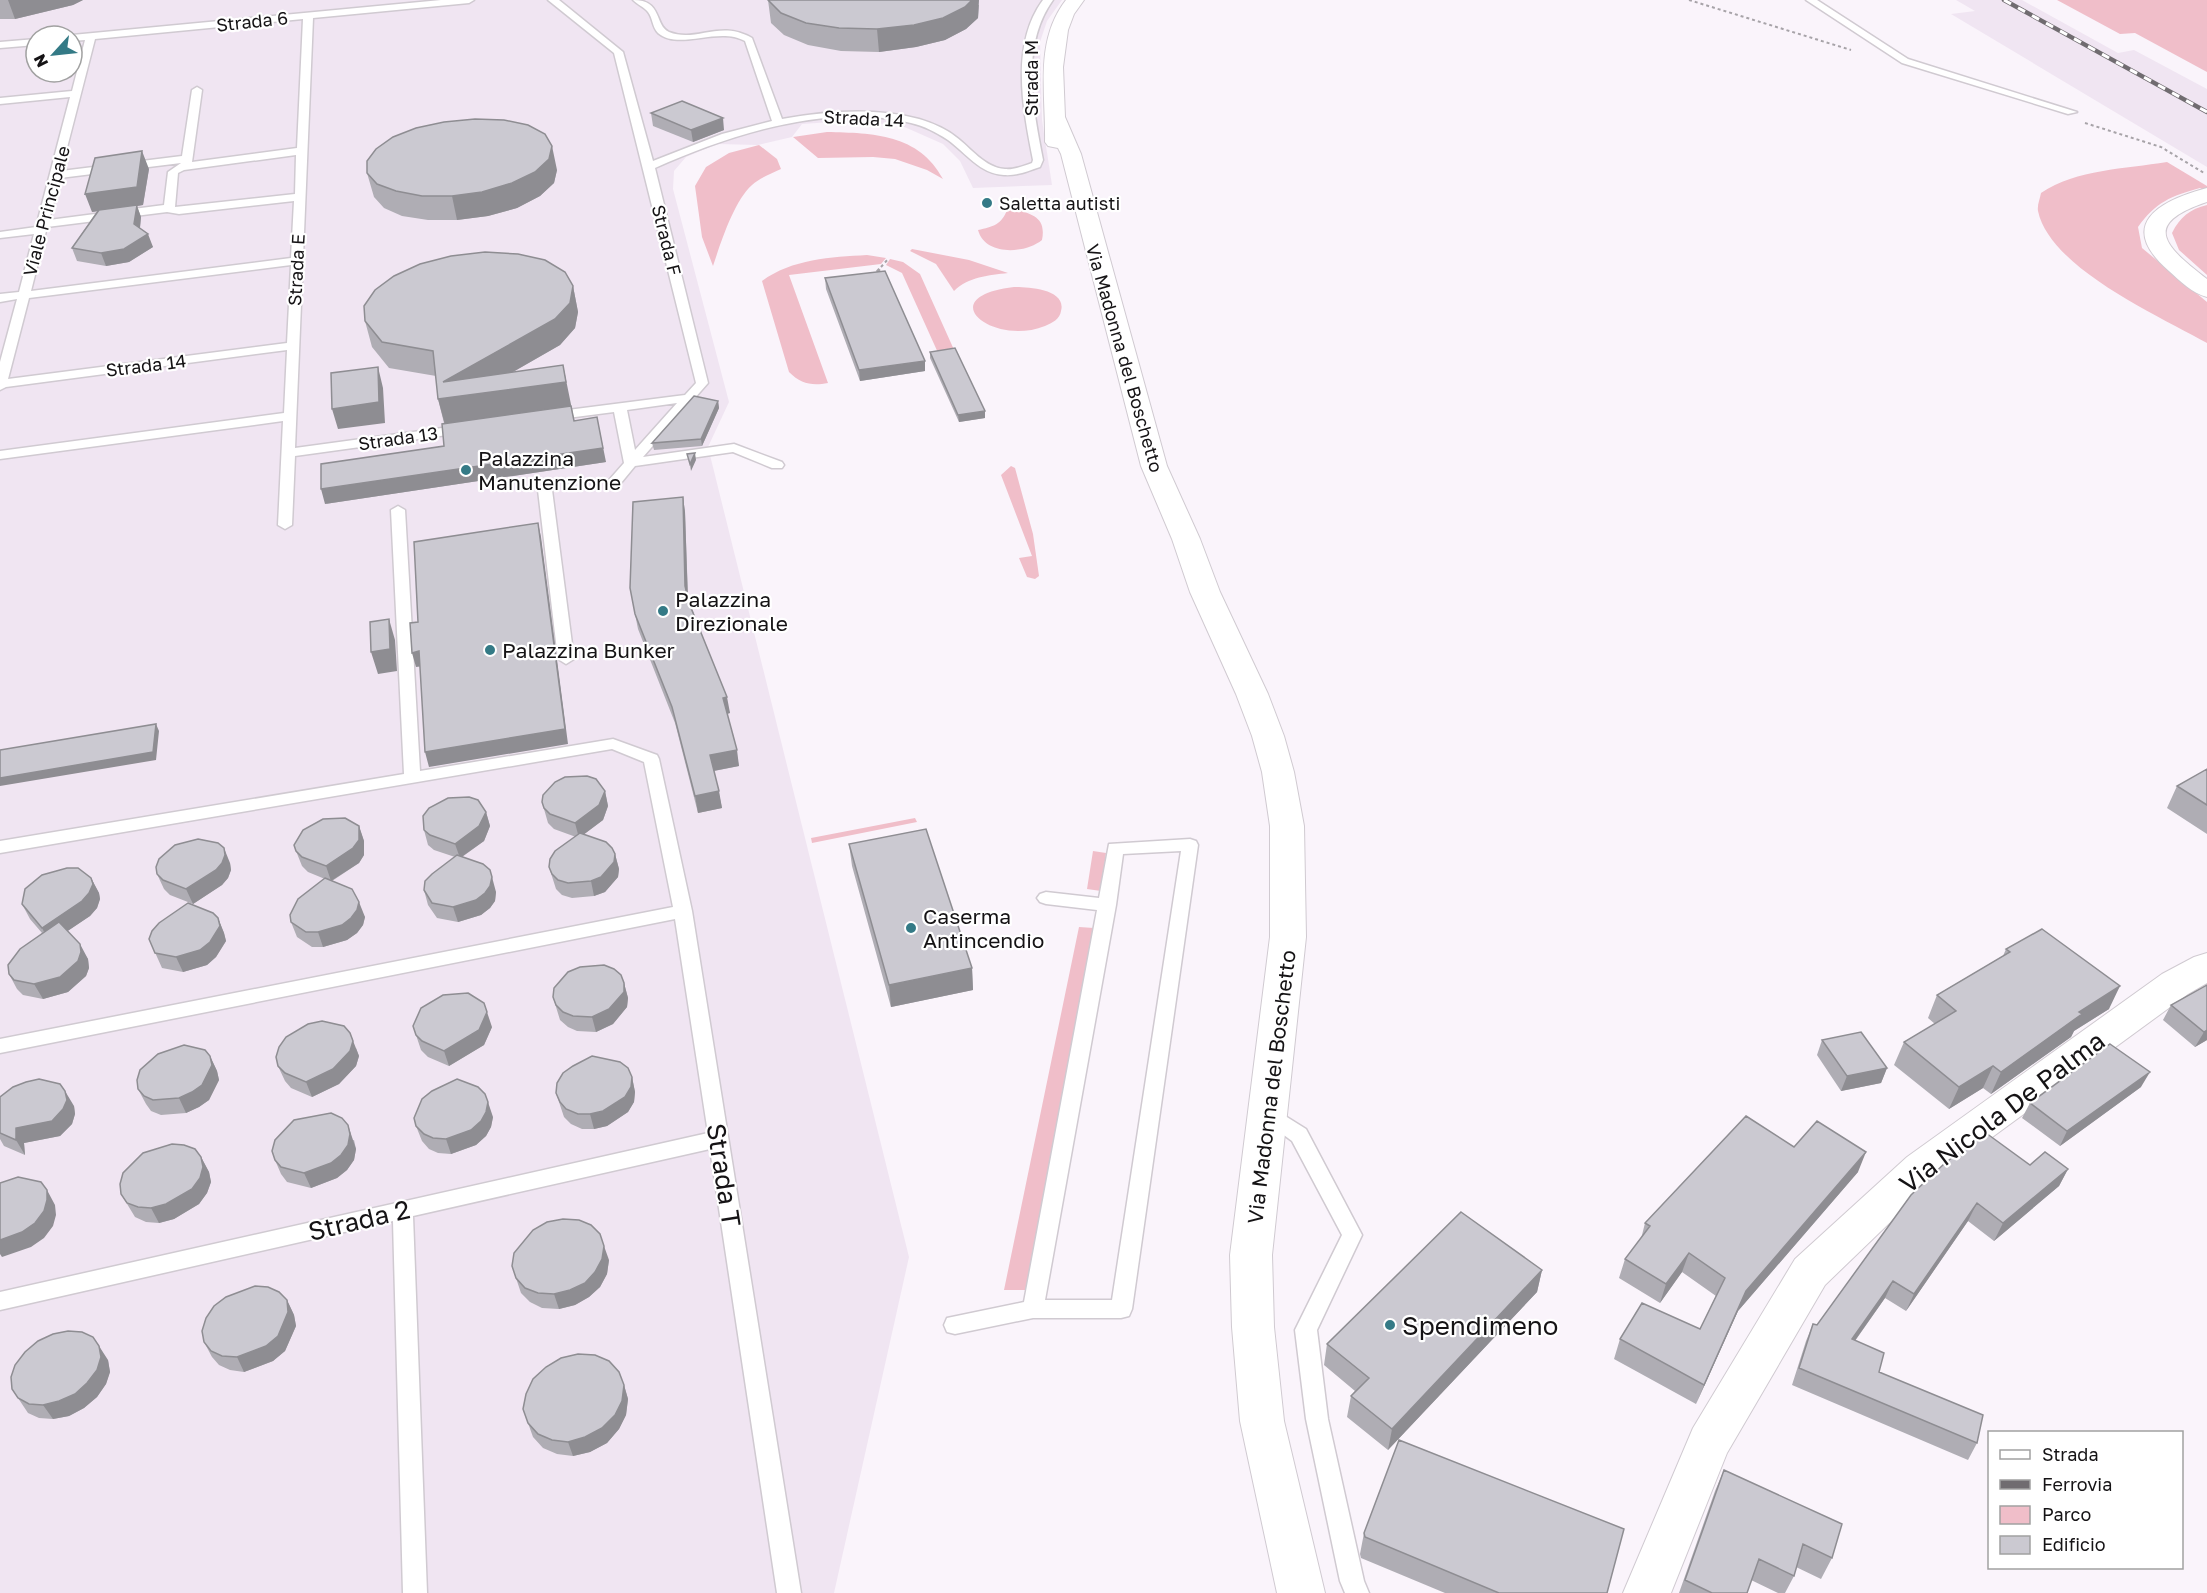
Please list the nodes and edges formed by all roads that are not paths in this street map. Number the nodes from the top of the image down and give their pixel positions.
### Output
1 (469, 0) edge
2 (554, 0) edge
3 (638, 0) edge
4 (1048, 0) edge
5 (1075, 0) edge
6 (1811, 0) edge
7 (447, 1) edge
8 (308, 16) junction
9 (92, 36) junction
10 (84, 37) edge
11 (24, 43) edge
12 (0, 45) edge
13 (197, 90) dead end
14 (77, 93) junction
15 (0, 101) edge
16 (2072, 112) dead end
17 (778, 122) junction
18 (301, 151) junction
19 (1038, 160) joint
20 (186, 162) junction
21 (649, 167) junction
22 (55, 175) junction
23 (2207, 195) edge
24 (299, 197) junction
25 (169, 208) junction
26 (40, 227) junction
27 (0, 235) edge
28 (296, 261) junction
29 (2207, 290) edge
30 (24, 295) junction
31 (0, 298) edge
32 (292, 346) junction
33 (0, 385) edge
34 (688, 398) junction
35 (620, 407) junction
36 (289, 417) junction
37 (537, 418) edge
38 (477, 427) edge
39 (287, 453) junction
40 (0, 455) edge
41 (631, 463) junction
42 (777, 465) dead end
43 (616, 480) dead end
44 (545, 489) dead end
45 (398, 510) dead end
46 (285, 525) dead end
47 (566, 659) dead end
48 (412, 778) junction
49 (0, 847) edge
50 (1046, 898) dead end
51 (1107, 905) junction
52 (683, 911) junction
53 (2207, 966) edge
54 (0, 1046) edge
55 (1266, 1113) junction
56 (718, 1139) junction
57 (403, 1210) junction
58 (0, 1301) edge
59 (1033, 1309) junction
60 (955, 1325) dead end
61 (415, 1593) edge
62 (789, 1593) edge
63 (1301, 1593) edge
64 (1357, 1593) edge
65 (1647, 1593) edge

1 - 7 lane, Strada 6
2 - 21 lane, Strada F
3 - 17 lane
4 - 19 lane, Strada M
5 - 55 main road, Via Madonna del Boschetto
6 - 16 lane
7 - 8 lane, Strada 6
8 - 9 lane, Strada 6
8 - 18 lane, Strada E
9 - 10 lane, Strada 6
9 - 14 lane, Viale Principale
11 - 12 lane
13 - 20 lane
14 - 15 lane
14 - 22 lane, Viale Principale
17 - 19 lane, Strada 14
17 - 21 lane, Strada 14
18 - 20 lane
18 - 24 lane, Strada E
20 - 22 lane
20 - 25 lane
21 - 34 lane, Strada F
22 - 26 lane, Viale Principale
23 - 29 main road
24 - 25 lane
24 - 28 lane, Strada E
25 - 26 lane
26 - 27 lane
26 - 30 lane, Viale Principale
28 - 30 lane
28 - 32 lane, Strada E
30 - 31 lane
30 - 33 lane, Viale Principale
32 - 33 lane, Strada 14
32 - 36 lane, Strada E
34 - 35 lane
34 - 41 lane, Strada F
35 - 37 lane
35 - 41 lane
36 - 39 lane, Strada E
36 - 40 lane
38 - 39 lane, Strada 13
39 - 46 lane, Strada E
41 - 42 lane
41 - 43 lane, Strada F
44 - 47 lane
45 - 48 lane
48 - 49 lane
48 - 52 lane, Strada T
50 - 51 lane
51 - 59 lane
51 - 59 lane
52 - 54 lane
52 - 56 lane, Strada T
53 - 65 main road, Via Nicola De Palma
55 - 63 main road, Via Madonna del Boschetto
55 - 64 lane
56 - 57 lane, Strada 2
56 - 62 lane, Strada T
57 - 58 lane, Strada 2
57 - 61 lane
59 - 60 lane

